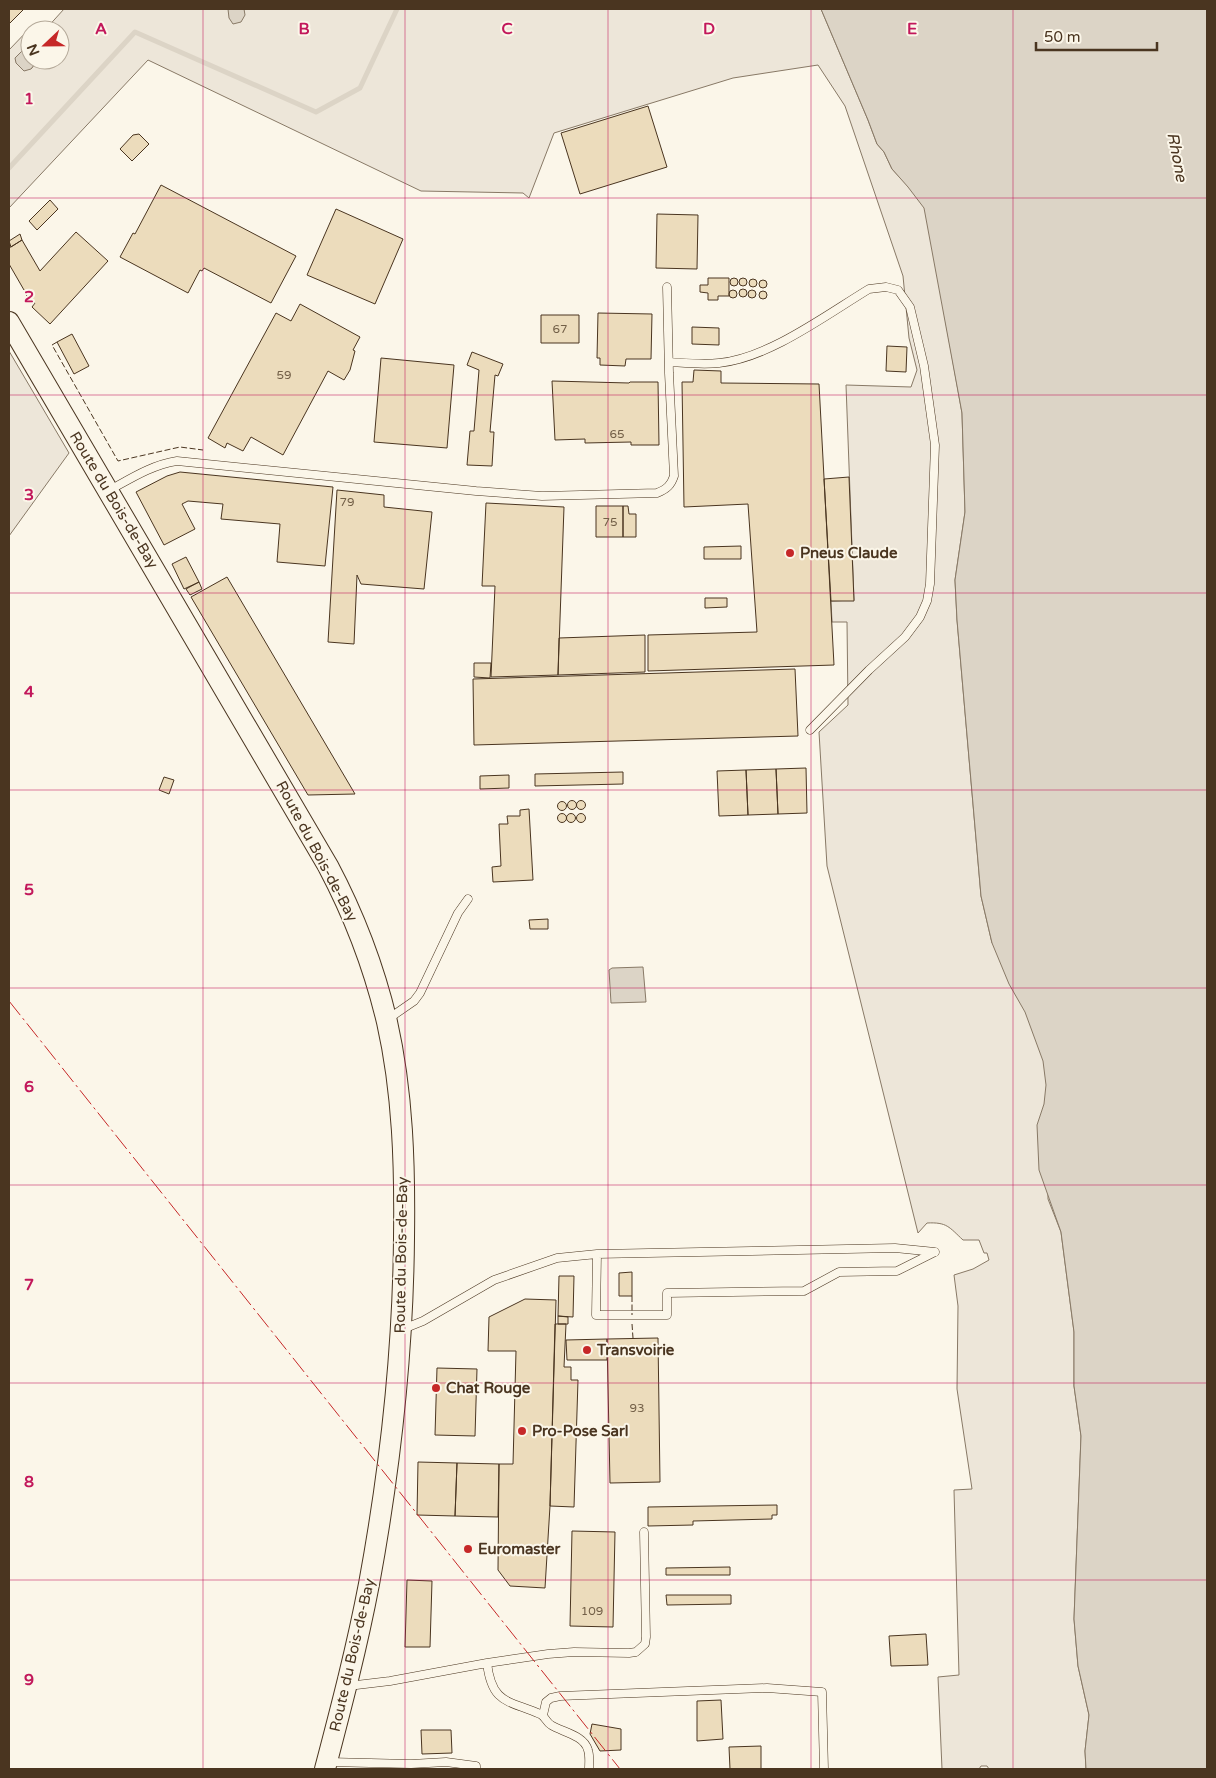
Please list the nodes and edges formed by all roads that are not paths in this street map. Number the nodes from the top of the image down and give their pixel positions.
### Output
1 (668, 287) dead end
2 (9, 322) edge
3 (669, 362) junction
4 (108, 491) junction
5 (810, 730) dead end
6 (468, 899) dead end
7 (386, 1020) junction
8 (597, 1254) junction
9 (401, 1329) junction
10 (644, 1532) dead end
11 (487, 1664) junction
12 (347, 1686) junction
13 (543, 1715) junction
14 (326, 1766) edge
15 (476, 1769) edge
16 (589, 1769) edge
17 (824, 1769) edge

1 - 3 lane
2 - 4 main road, Route du Bois-de-Bay
3 - 4 lane
3 - 5 lane
4 - 7 main road, Route du Bois-de-Bay
6 - 7 lane
7 - 9 main road, Route du Bois-de-Bay
8 - 8 lane
8 - 9 lane
9 - 12 main road, Route du Bois-de-Bay
10 - 11 lane
11 - 12 lane
11 - 13 lane
12 - 14 main road, Route du Bois-de-Bay
13 - 16 lane
13 - 17 lane
14 - 15 lane

